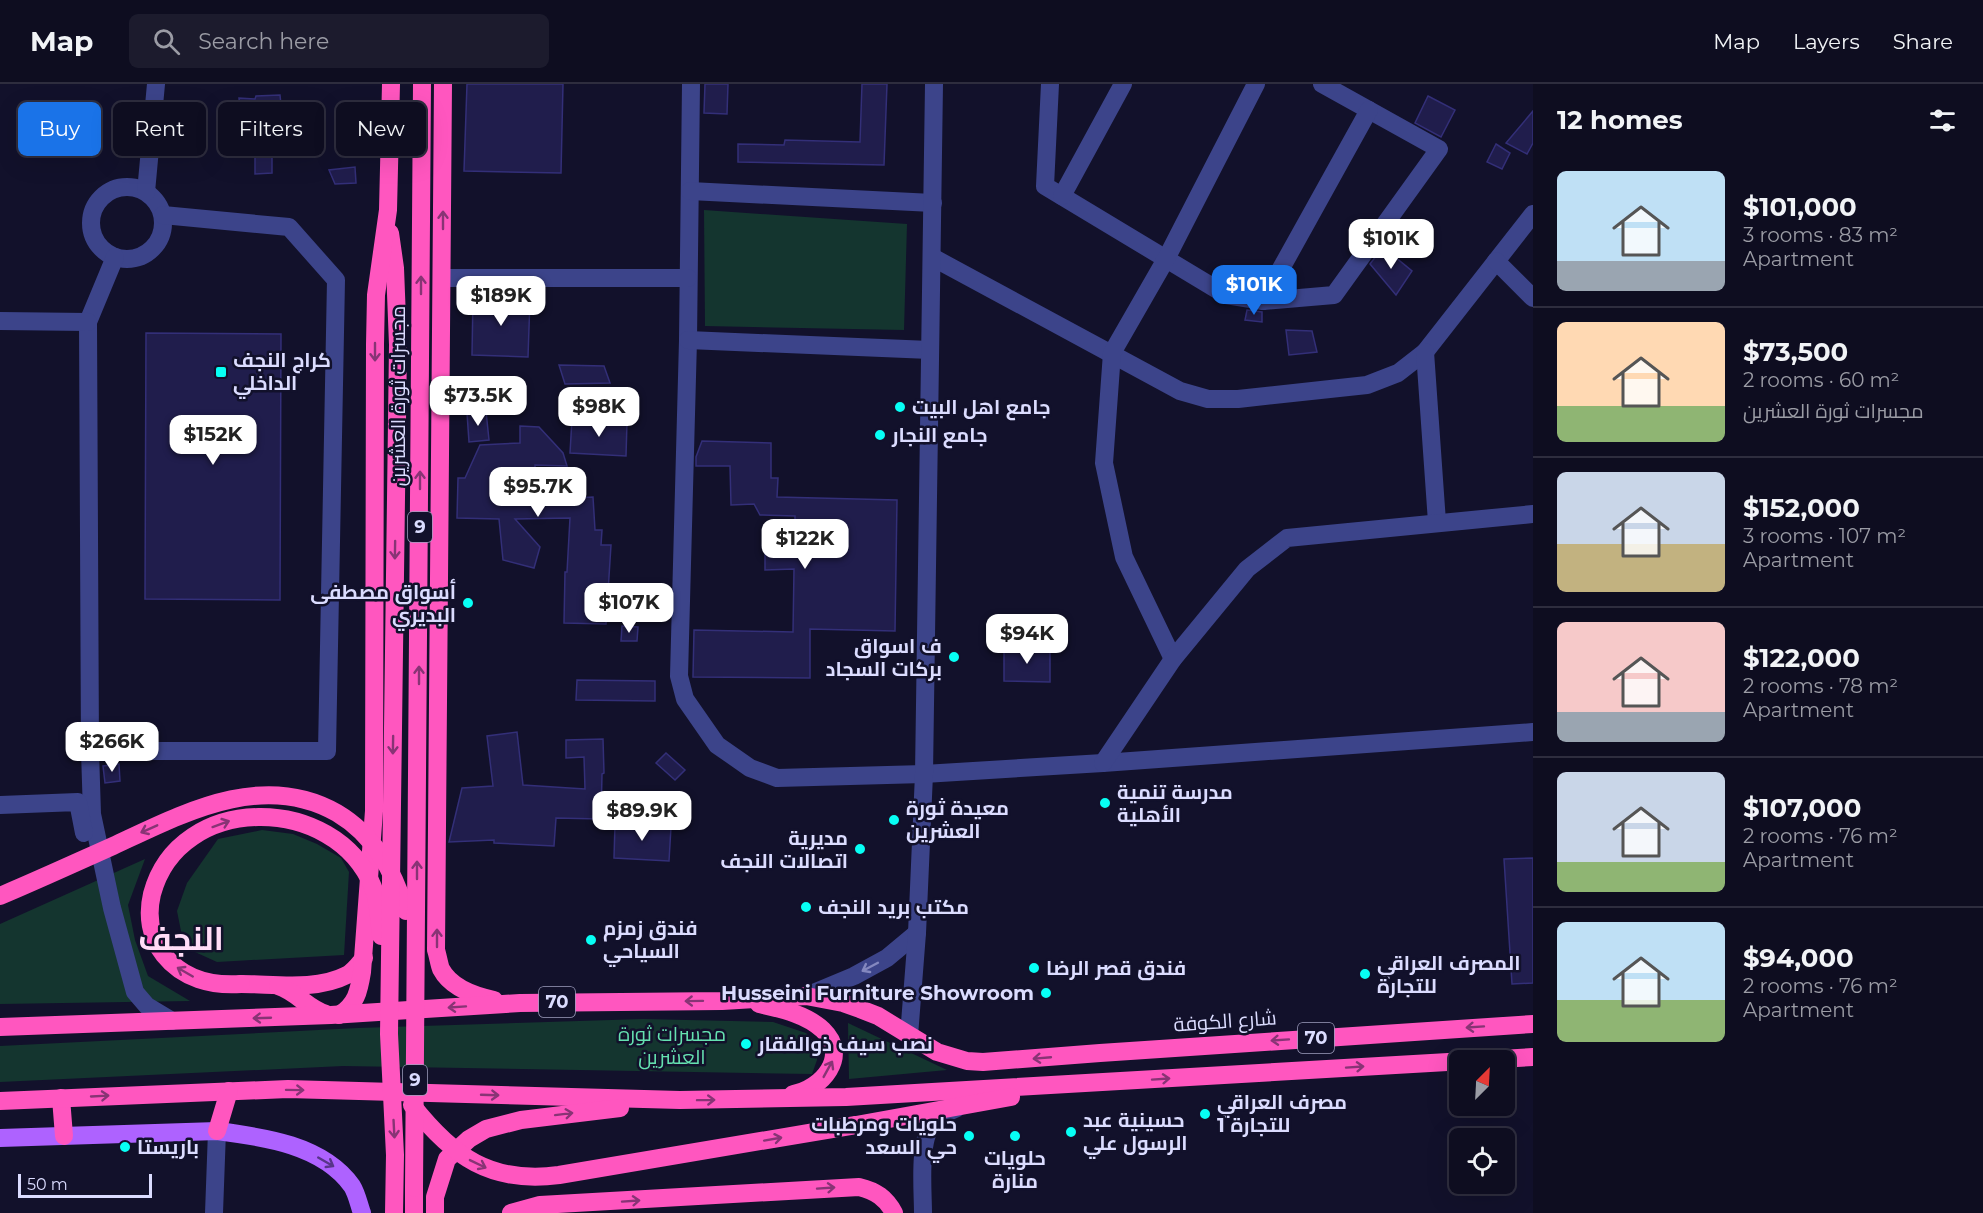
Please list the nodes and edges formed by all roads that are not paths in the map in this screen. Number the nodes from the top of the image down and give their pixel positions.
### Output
1 (156, 84) edge
2 (391, 84) edge
3 (422, 84) edge
4 (443, 84) edge
5 (691, 84) edge
6 (934, 84) edge
7 (1050, 84) edge
8 (1123, 84) edge
9 (1256, 84) edge
10 (1322, 84) edge
11 (1369, 110) junction
12 (690, 191) junction
13 (146, 192) junction
14 (1062, 196) junction
15 (933, 203) junction
16 (388, 210) junction
17 (1533, 214) edge
18 (163, 215) junction
19 (116, 257) junction
20 (932, 257) junction
21 (1166, 259) junction
22 (1496, 261) junction
23 (442, 278) junction
24 (688, 278) junction
25 (1533, 298) edge
26 (1263, 301) junction
27 (0, 321) edge
28 (88, 322) junction
29 (688, 340) junction
30 (930, 350) junction
31 (1425, 352) junction
32 (1112, 353) junction
33 (1533, 514) edge
34 (1437, 522) junction
35 (1173, 659) junction
36 (1533, 732) edge
37 (90, 751) junction
38 (1103, 763) junction
39 (924, 774) junction
40 (438, 776) junction
41 (373, 777) junction
42 (0, 805) edge
43 (104, 869) junction
44 (369, 879) junction
45 (0, 896) edge
46 (917, 933) junction
47 (364, 958) junction
48 (417, 971) junction
49 (275, 985) junction
50 (806, 996) junction
51 (722, 1000) junction
52 (520, 1003) junction
53 (1533, 1013) edge
54 (335, 1015) junction
55 (172, 1021) junction
56 (1510, 1024) junction
57 (1533, 1024) edge
58 (0, 1027) edge
59 (389, 1034) junction
60 (909, 1036) junction
61 (1515, 1057) edge
62 (1533, 1057) edge
63 (390, 1058) junction
64 (1515, 1058) edge
65 (1449, 1061) edge
66 (1533, 1064) edge
67 (1095, 1083) junction
68 (229, 1091) junction
69 (61, 1098) junction
70 (759, 1099) junction
71 (680, 1100) junction
72 (0, 1101) edge
73 (959, 1107) junction
74 (217, 1131) junction
75 (64, 1136) junction
76 (0, 1138) edge
77 (214, 1213) edge
78 (362, 1213) edge
79 (394, 1213) edge
80 (414, 1213) edge
81 (435, 1213) edge
82 (511, 1213) edge
83 (894, 1213) edge
84 (923, 1213) edge

1 - 13 street
2 - 16 highway, 9
48 -> 3 highway, مجسرات ثورة العشرين / 9, bridge
23 -> 4 highway
5 - 12 street
6 - 15 street
7 - 14 street
8 - 14 street
9 - 21 street
10 - 11 street
11 - 26 street
11 - 26 street
12 - 15 street
12 - 24 street
13 - 18 street
13 - 19 street
14 - 21 street
15 - 20 street
16 -> 41 highway
16 -> 59 highway, مجسرات ثورة العشرين / 9, bridge
17 - 22 street
18 - 19 street
18 - 37 street
19 - 28 street
20 - 30 street
20 - 32 street
21 - 26 street
21 - 32 street
22 - 25 street
22 - 31 street
23 - 24 street
23 - 40 highway
24 - 29 street
27 - 28 street
28 - 37 street
29 - 30 street
29 - 39 street
30 - 39 street
31 - 32 street
31 - 34 street
32 - 35 street
33 - 34 street
34 - 35 street
35 - 38 street
36 - 38 street
37 - 43 street
38 - 39 street
39 - 46 street
40 - 41 highway
52 -> 40 highway
41 - 44 highway
42 - 43 street
43 - 55 street
44 - 47 highway
49 -> 44 highway, bridge
44 - 59 highway, bridge
48 -> 45 highway, bridge
46 -> 50 street
46 - 60 street
47 - 49 highway
47 - 54 highway
48 - 80 highway, مجسرات ثورة العشرين / 9, bridge
49 - 54 highway
50 - 51 highway, 70
50 - 60 highway, 70
51 -> 52 highway, 70
70 -> 51 highway
52 -> 54 highway, 70
53 - 56 main road
54 -> 55 highway, 70
55 - 58 highway, 70
56 - 57 highway, شارع الكوفة / 70
56 -> 60 highway, شارع الكوفة / 70
59 - 63 highway, مجسرات ثورة العشرين / 9, bridge
61 - 62 highway, 70
63 -> 73 highway, bridge
63 -> 79 highway, مجسرات ثورة العشرين / 9, bridge
64 - 66 main road
67 -> 65 highway, 70
67 - 70 highway, 70
67 - 73 highway
69 -> 68 highway, 70
68 -> 71 highway, 70
68 - 74 highway
69 - 72 highway, 70
69 - 75 highway
71 -> 70 highway, 70
81 -> 71 highway
73 - 84 street
74 - 75 main road
74 - 77 street
74 -> 78 main road
75 - 76 main road
82 -> 83 highway

